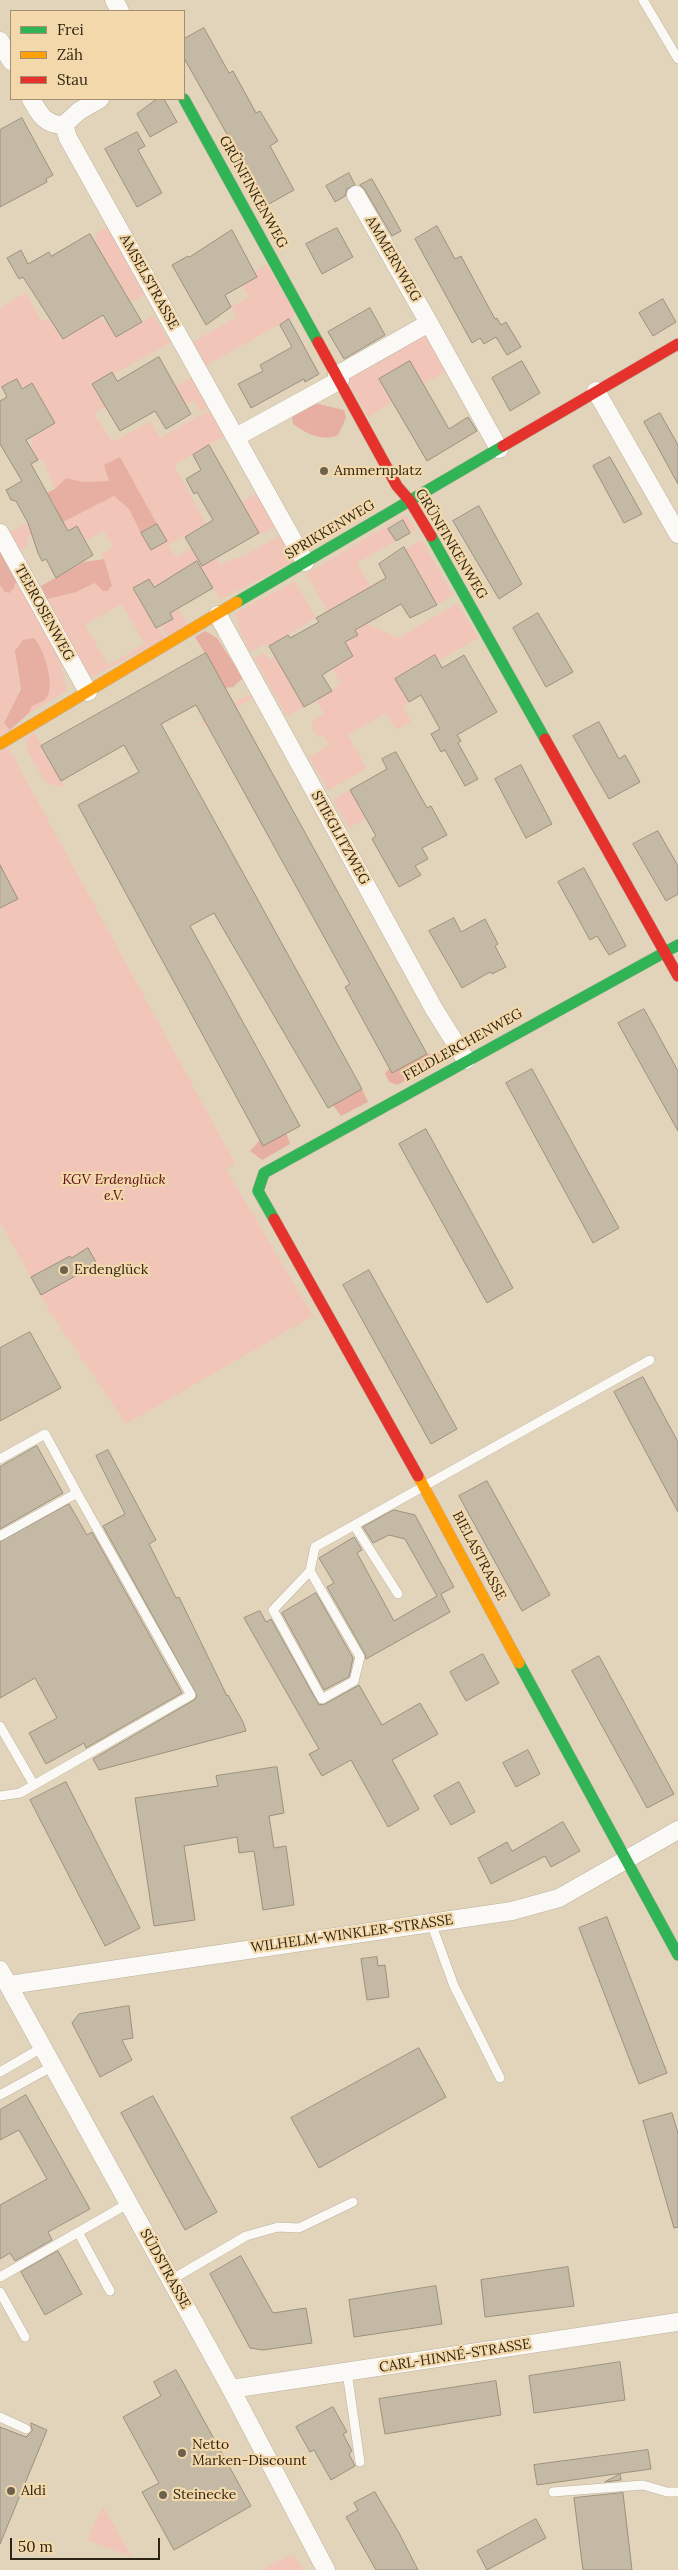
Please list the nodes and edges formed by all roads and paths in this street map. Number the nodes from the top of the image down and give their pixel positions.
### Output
1 (643, 0) edge
2 (0, 40) edge
3 (10, 59) edge
4 (678, 59) edge
5 (33, 100) edge
6 (98, 100) edge
7 (185, 100) edge
8 (64, 125) junction
9 (356, 195) dead end
10 (430, 323) junction
11 (678, 344) edge
12 (339, 377) junction
13 (596, 391) junction
14 (236, 437) junction
15 (499, 449) junction
16 (410, 501) junction
17 (0, 533) edge
18 (678, 534) edge
19 (305, 562) junction
20 (218, 615) junction
21 (88, 692) junction
22 (0, 744) edge
23 (678, 945) edge
24 (664, 952) junction
25 (678, 976) edge
26 (466, 1060) junction
27 (264, 1173) joint
28 (650, 1360) dead end
29 (0, 1459) edge
30 (423, 1485) junction
31 (78, 1493) junction
32 (354, 1524) junction
33 (0, 1536) edge
34 (310, 1570) junction
35 (398, 1594) dead end
36 (0, 1726) edge
37 (34, 1785) junction
38 (0, 1796) edge
39 (678, 1830) edge
40 (626, 1859) junction
41 (431, 1923) junction
42 (678, 1955) edge
43 (4, 1978) edge
44 (42, 2047) junction
45 (53, 2066) junction
46 (0, 2072) edge
47 (500, 2078) dead end
48 (0, 2095) edge
49 (353, 2202) dead end
50 (128, 2203) junction
51 (78, 2232) junction
52 (0, 2277) edge
53 (171, 2280) junction
54 (110, 2291) dead end
55 (0, 2292) edge
56 (678, 2322) edge
57 (25, 2337) dead end
58 (347, 2372) junction
59 (231, 2389) junction
60 (0, 2417) edge
61 (26, 2429) dead end
62 (360, 2462) dead end
63 (553, 2492) dead end
64 (678, 2492) edge
65 (326, 2570) edge

1 - 4 lane
2 - 3 street
5 - 8 street
6 - 8 street
7 - 12 street, GRÜNFINKENWEG
8 - 14 street, AMSELSTRASSE
9 - 10 street, AMMERNWEG
10 - 12 street
10 - 15 street
11 - 13 street, SPRIKKENWEG
12 - 14 street
12 - 16 street, GRÜNFINKENWEG
13 - 15 street, SPRIKKENWEG
13 - 18 street
14 - 19 street
15 - 16 street, SPRIKKENWEG
16 - 19 street, SPRIKKENWEG
16 - 24 street, GRÜNFINKENWEG
17 - 21 street, TEEROSENWEG
19 - 20 street, SPRIKKENWEG
20 - 21 street, SPRIKKENWEG
20 - 26 street, STIEGLITZWEG
21 - 22 street, SPRIKKENWEG
23 - 24 street, FELDLERCHENWEG
24 - 25 street, GRÜNFINKENWEG
24 - 26 street, FELDLERCHENWEG
26 - 27 street, FELDLERCHENWEG
27 - 30 street, BIELASTRASSE
28 - 30 lane
29 - 31 lane
30 - 32 lane
30 - 40 street, BIELASTRASSE
31 - 33 lane
31 - 37 lane
32 - 34 lane
32 - 35 lane
34 - 34 lane
36 - 37 lane
37 - 38 lane
39 - 40 street, WILHELM-WINKLER-STRASSE
40 - 41 street, WILHELM-WINKLER-STRASSE
40 - 42 street, BIELASTRASSE
41 - 43 street, WILHELM-WINKLER-STRASSE
41 - 47 lane
43 - 44 street, SÜDSTRASSE
44 - 45 street, SÜDSTRASSE
44 - 46 lane
45 - 48 lane
45 - 50 street, SÜDSTRASSE
49 - 53 lane
50 - 51 lane
50 - 53 street, SÜDSTRASSE
51 - 52 lane
51 - 54 lane
53 - 59 street, SÜDSTRASSE
55 - 57 lane
56 - 58 street, CARL-HINNÉ-STRASSE
58 - 59 street, CARL-HINNÉ-STRASSE
58 - 62 lane
59 - 65 street, SÜDSTRASSE
60 - 61 lane
63 - 64 lane

